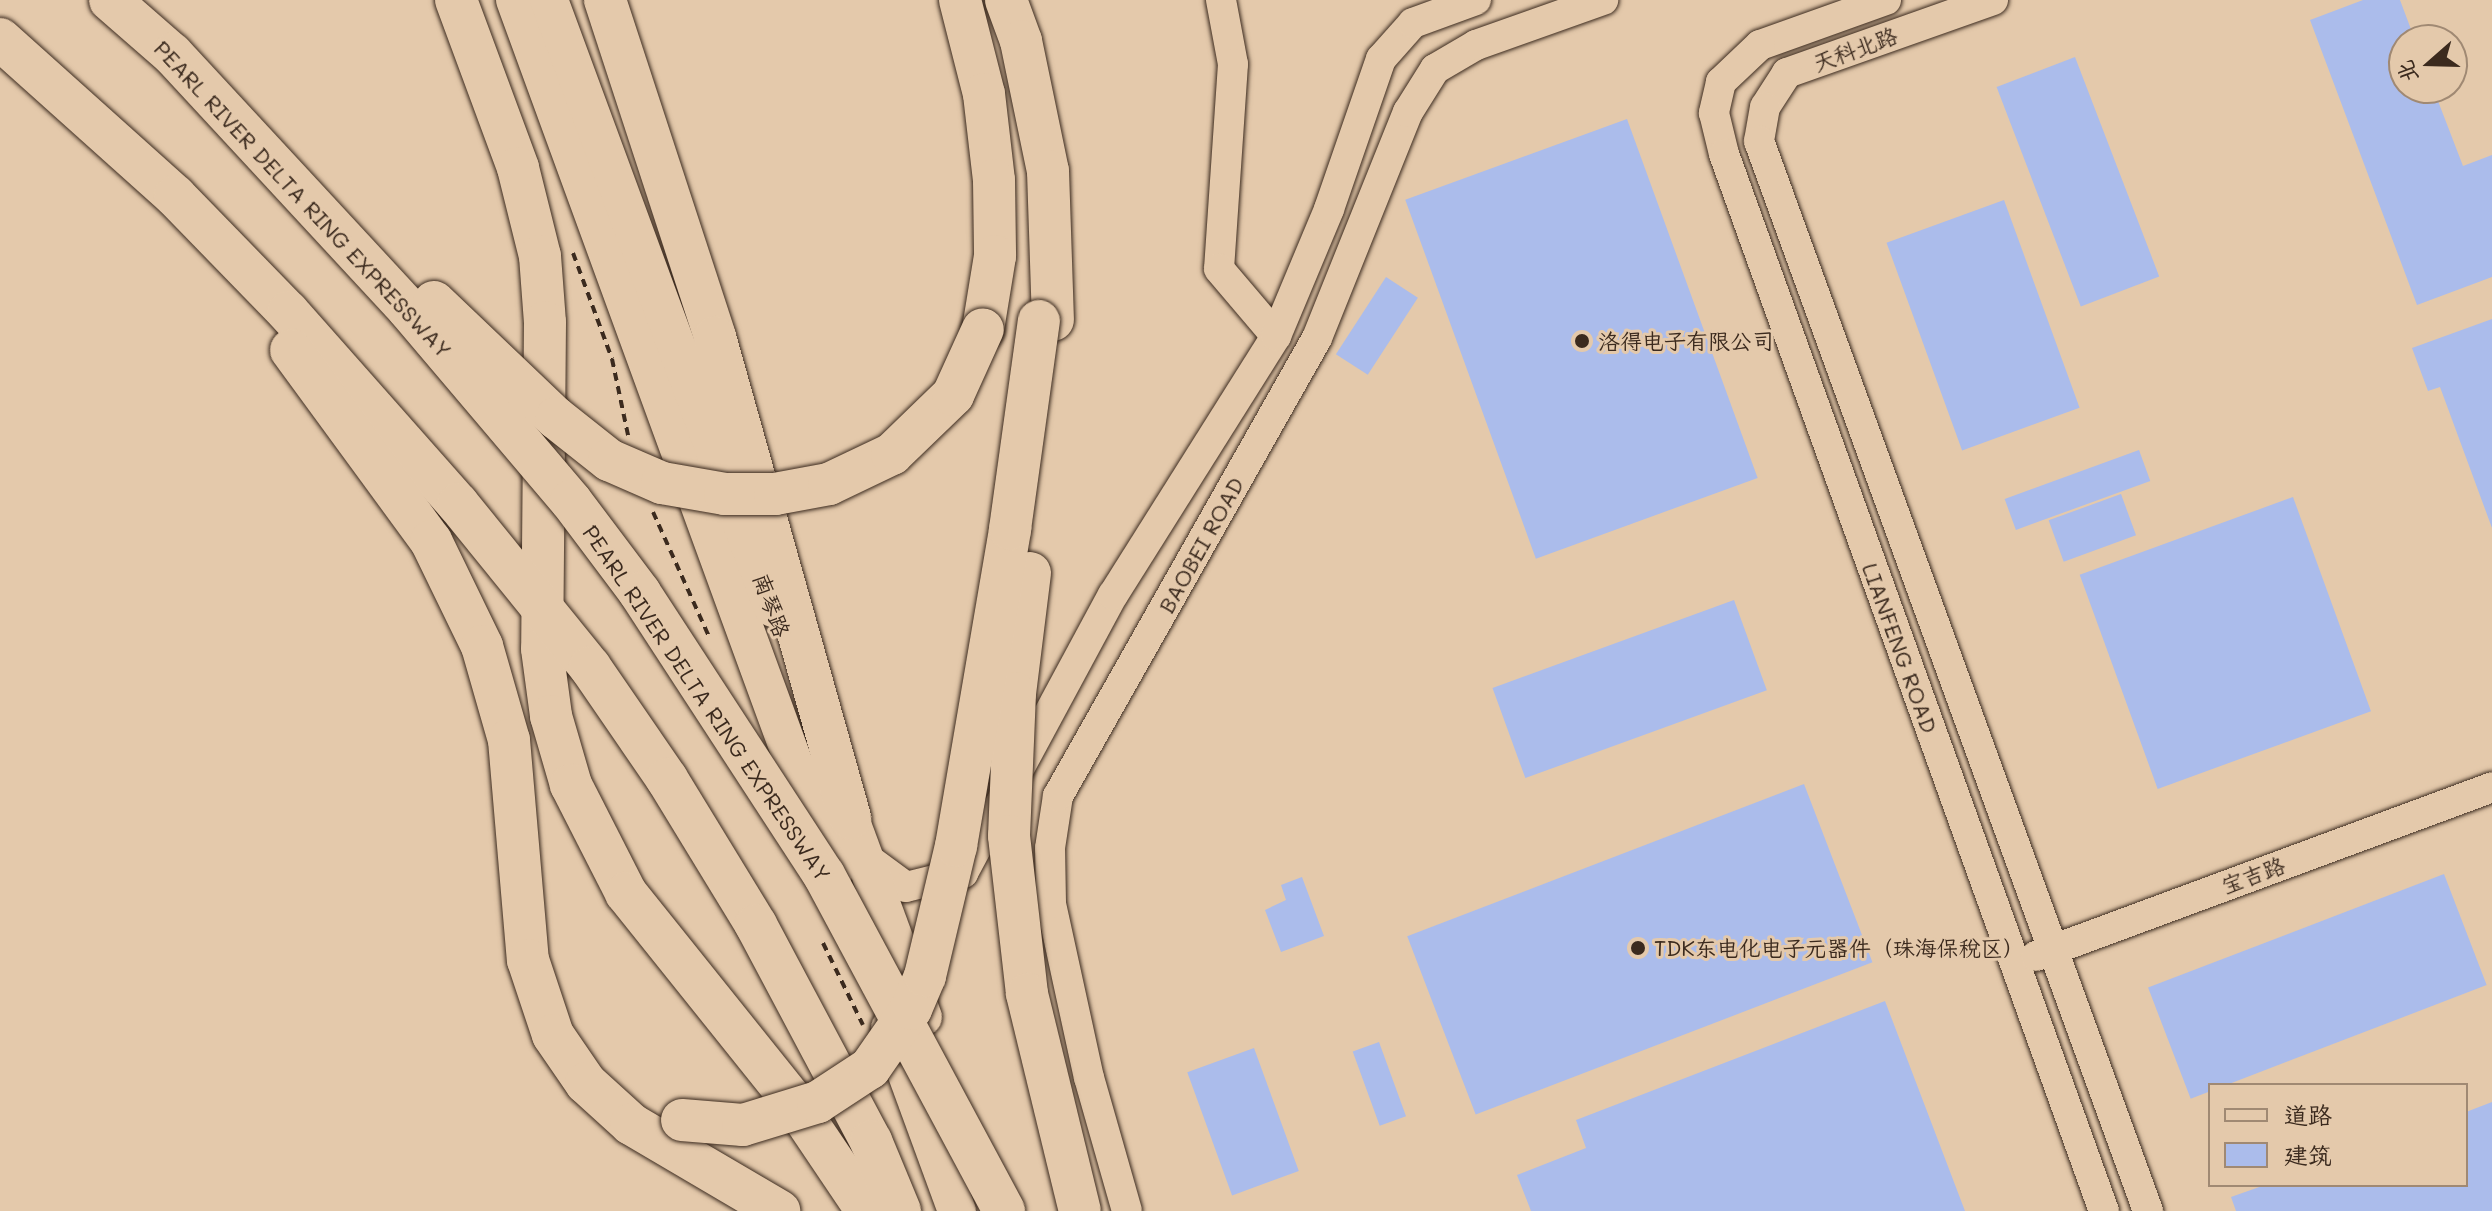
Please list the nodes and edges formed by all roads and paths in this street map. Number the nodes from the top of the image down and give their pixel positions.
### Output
1 (110, 0) edge
2 (456, 0) edge
3 (515, 0) edge
4 (549, 0) edge
5 (605, 0) edge
6 (960, 0) edge
7 (1006, 0) edge
8 (1221, 0) edge
9 (1476, 0) edge
10 (1603, 0) edge
11 (1886, 0) edge
12 (1993, 0) edge
13 (0, 39) edge
14 (172, 54) junction
15 (1759, 141) joint
16 (175, 196) junction
17 (568, 239) dead end
18 (1046, 320) junction
19 (1276, 336) junction
20 (632, 448) dead end
21 (650, 502) dead end
22 (713, 648) dead end
23 (2492, 787) edge
24 (857, 837) junction
25 (963, 873) junction
26 (821, 940) dead end
27 (2053, 949) junction
28 (2013, 964) junction
29 (909, 979) junction
30 (553, 1035) junction
31 (869, 1035) dead end
32 (954, 1209) edge
33 (779, 1211) edge
34 (867, 1211) edge
35 (900, 1211) edge
36 (995, 1211) edge
37 (1004, 1211) edge
38 (1080, 1211) edge
39 (1127, 1211) edge
40 (2104, 1211) edge
41 (2148, 1211) edge

1 - 14 highway, PEARL RIVER DELTA RING EXPRESSWAY, bridge
2 - 34 highway, bridge
3 - 32 main road, 南琴路
4 - 24 main road, 南琴路
5 - 24 highway
6 - 14 highway, bridge
7 - 18 highway
8 - 19 street
9 - 19 street
10 - 39 street, BAOBEI ROAD
11 - 28 street, LIANFENG ROAD
12 - 15 street, 天科北路
13 - 16 highway
14 - 37 highway, PEARL RIVER DELTA RING EXPRESSWAY, bridge
15 - 27 street, LIANFENG ROAD
16 - 30 highway
16 - 35 highway
17 - 20 path
18 - 30 highway, bridge
18 - 38 highway, bridge
19 - 25 street
21 - 22 path
23 - 27 street, 宝吉路
24 - 25 street
24 - 29 main road, 南琴路
25 - 29 street
26 - 31 path
27 - 28 street, 宝吉路
27 - 41 street, LIANFENG ROAD
28 - 40 street, LIANFENG ROAD
29 - 36 main road, 南琴路
30 - 33 highway

